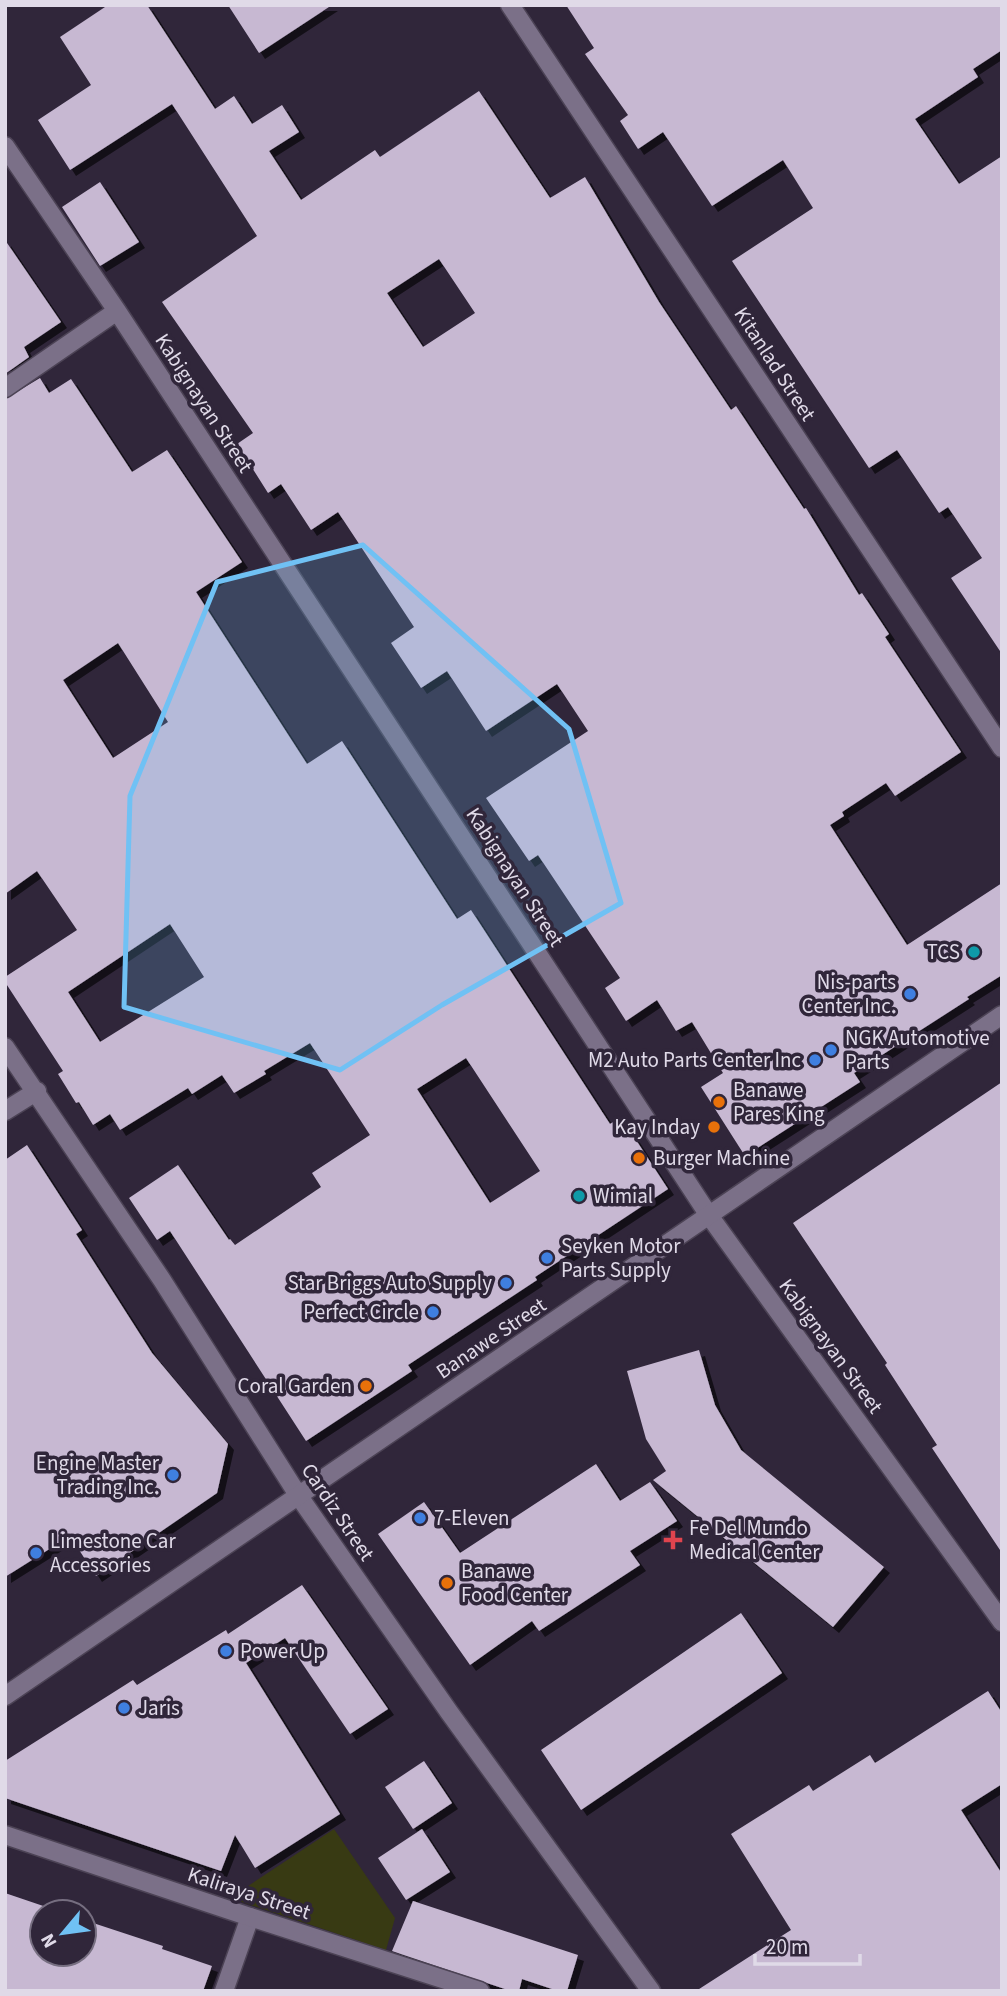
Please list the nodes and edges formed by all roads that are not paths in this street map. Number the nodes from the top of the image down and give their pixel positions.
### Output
1 (510, 5) edge
2 (5, 146) edge
3 (117, 312) junction
4 (5, 388) edge
5 (1002, 748) edge
6 (1002, 1015) edge
7 (5, 1046) edge
8 (37, 1091) junction
9 (5, 1111) edge
10 (708, 1214) junction
11 (298, 1495) junction
12 (1002, 1622) edge
13 (5, 1696) edge
14 (5, 1835) edge
15 (250, 1917) junction
16 (224, 1991) edge
17 (480, 1991) edge
18 (651, 1991) edge

1 - 5 street, Kitanlad Street
2 - 3 street, Kabignayan Street
3 - 4 street
3 - 10 street, Kabignayan Street
6 - 10 street, Banawe Street
7 - 8 street, Cardiz Street
8 - 9 street
8 - 11 street, Cardiz Street
10 - 11 street, Banawe Street
10 - 12 street, Kabignayan Street
11 - 13 street, Banawe Street
11 - 18 street, Cardiz Street
14 - 15 street, Kaliraya Street
15 - 16 street
15 - 17 street, Kaliraya Street

